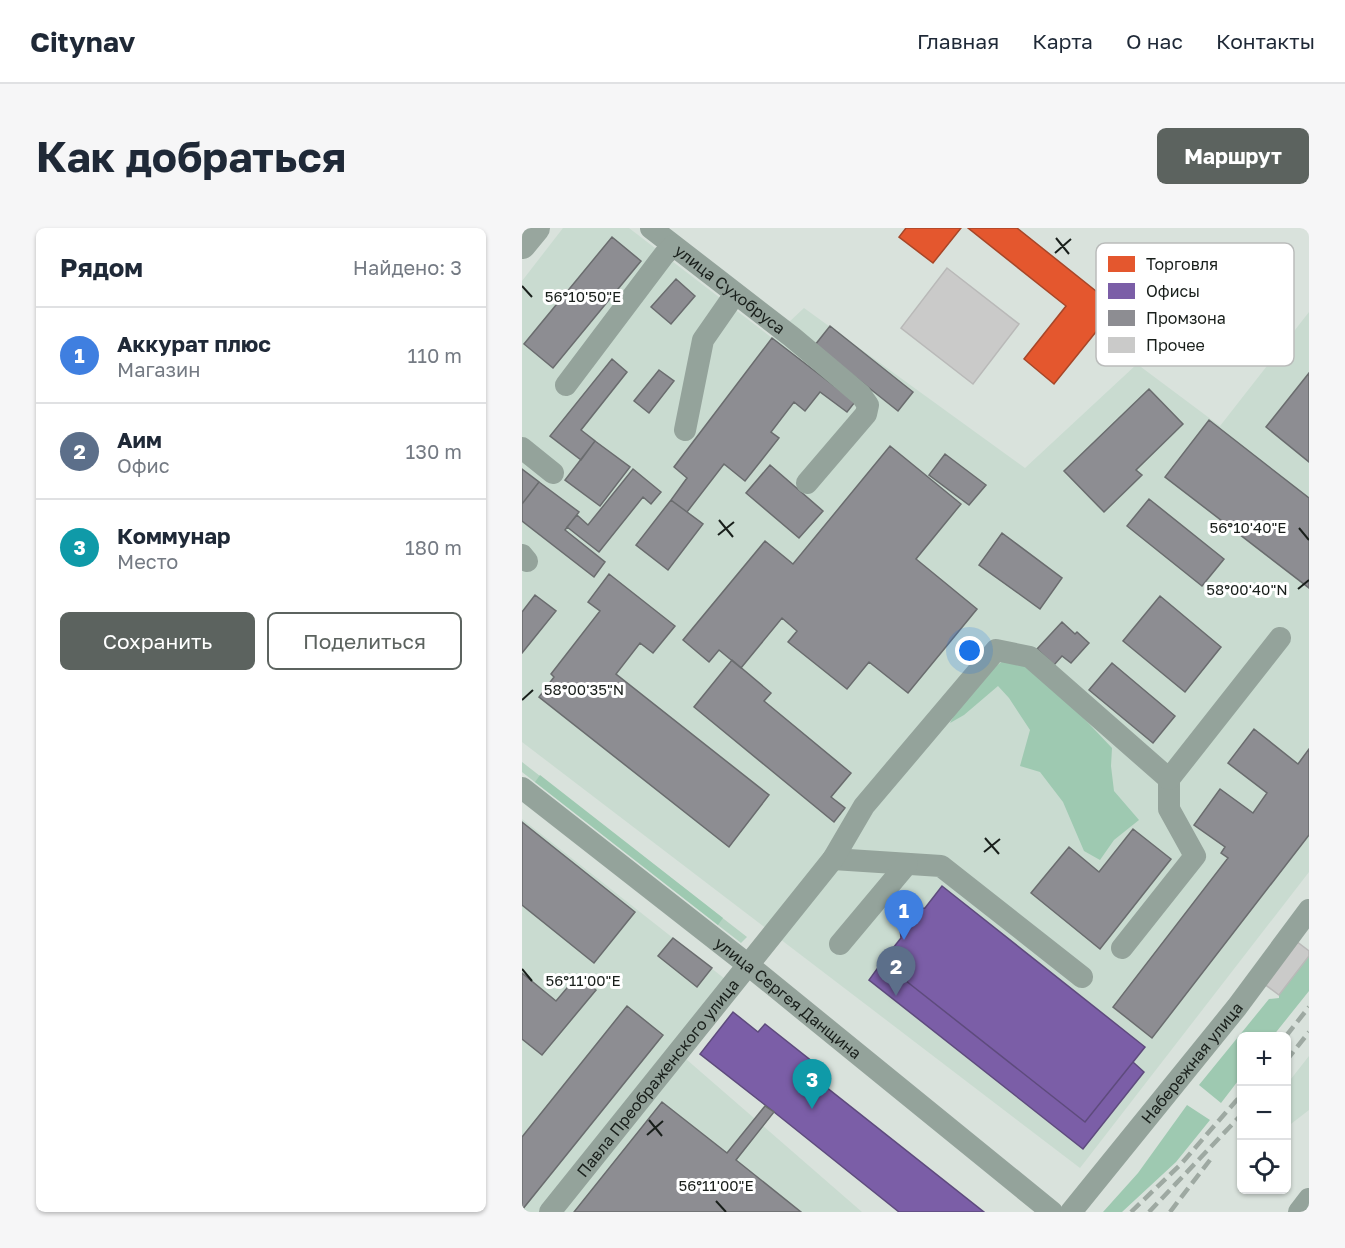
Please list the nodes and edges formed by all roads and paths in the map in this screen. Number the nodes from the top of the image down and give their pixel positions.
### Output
1 (536, 228) edge
2 (651, 228) edge
3 (522, 245) edge
4 (673, 246) junction
5 (735, 294) junction
6 (566, 385) dead end
7 (685, 430) dead end
8 (522, 448) edge
9 (553, 473) dead end
10 (807, 483) dead end
11 (1280, 638) dead end
12 (1169, 780) junction
13 (522, 788) edge
14 (833, 859) junction
15 (907, 864) junction
16 (1309, 910) edge
17 (840, 945) dead end
18 (1122, 948) dead end
19 (747, 964) junction
20 (1082, 977) dead end
21 (1309, 1199) edge
22 (550, 1212) edge
23 (1052, 1212) edge
24 (1071, 1212) edge
25 (1299, 1212) edge

1 - 3 main road
2 - 4 street, улица Сухобруса
4 - 5 street, улица Сухобруса
4 - 6 street
5 - 7 street
5 - 10 street, улица Сухобруса
8 - 9 street
11 - 12 street
12 - 14 street, Павла Преображенского улица
12 - 18 street
13 - 19 street, улица Сергея Данщина
14 - 15 street
14 - 19 street, Павла Преображенского улица
15 - 17 street
15 - 20 street
16 - 24 street, Набережная улица
19 - 22 street, Павла Преображенского улица
19 - 23 street, улица Сергея Данщина
21 - 25 street

